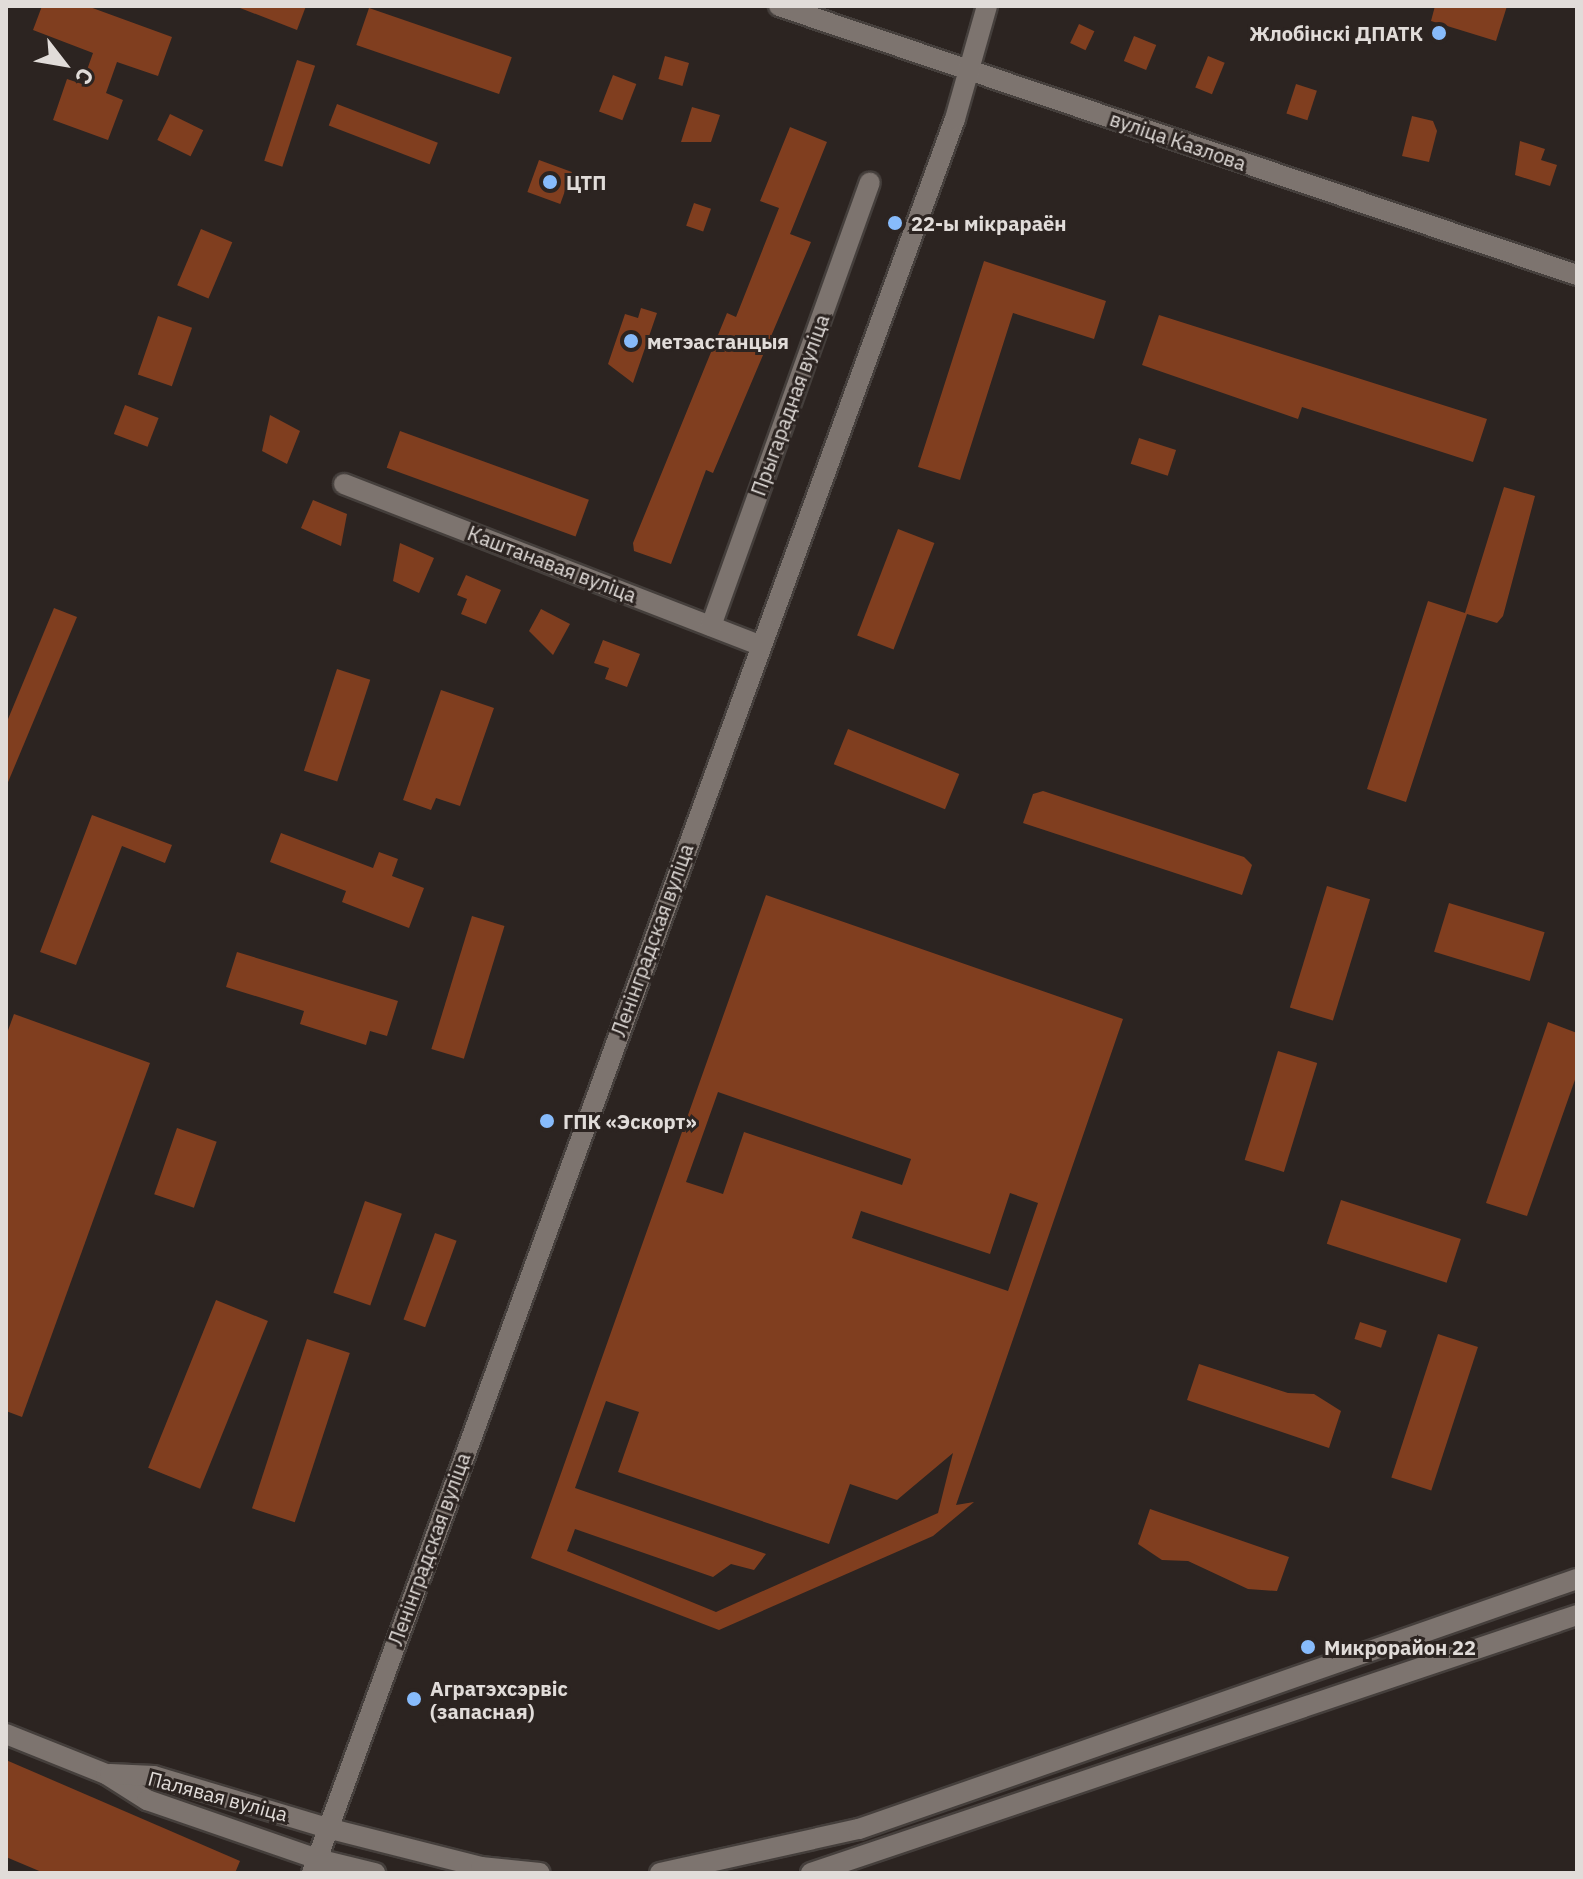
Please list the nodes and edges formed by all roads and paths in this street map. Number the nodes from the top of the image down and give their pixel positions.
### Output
1 (779, 6) edge
2 (987, 6) edge
3 (972, 72) junction
4 (870, 183) dead end
5 (1577, 275) edge
6 (344, 484) dead end
7 (711, 626) junction
8 (759, 645) junction
9 (1577, 1579) edge
10 (1577, 1615) edge
11 (6, 1734) edge
12 (106, 1774) junction
13 (327, 1828) junction
14 (314, 1866) edge
15 (375, 1873) edge
16 (540, 1873) edge
17 (660, 1873) edge
18 (811, 1873) edge

1 - 3 main road, вуліца Казлова
2 - 3 main road, Ленінградская вуліца
3 - 5 main road, вуліца Казлова
3 - 8 main road, Ленінградская вуліца
4 - 7 main road, Прыгарадная вуліца
6 - 7 main road, Каштанавая вуліца
7 - 8 main road, Каштанавая вуліца
8 - 13 main road, Ленінградская вуліца
9 - 17 main road
10 - 18 main road
11 - 12 main road, Палявая вуліца
12 - 13 main road, Палявая вуліца
12 - 14 main road, Палявая вуліца
13 - 14 main road, Ленінградская вуліца
13 - 16 main road, Палявая вуліца
14 - 15 main road, Палявая вуліца

